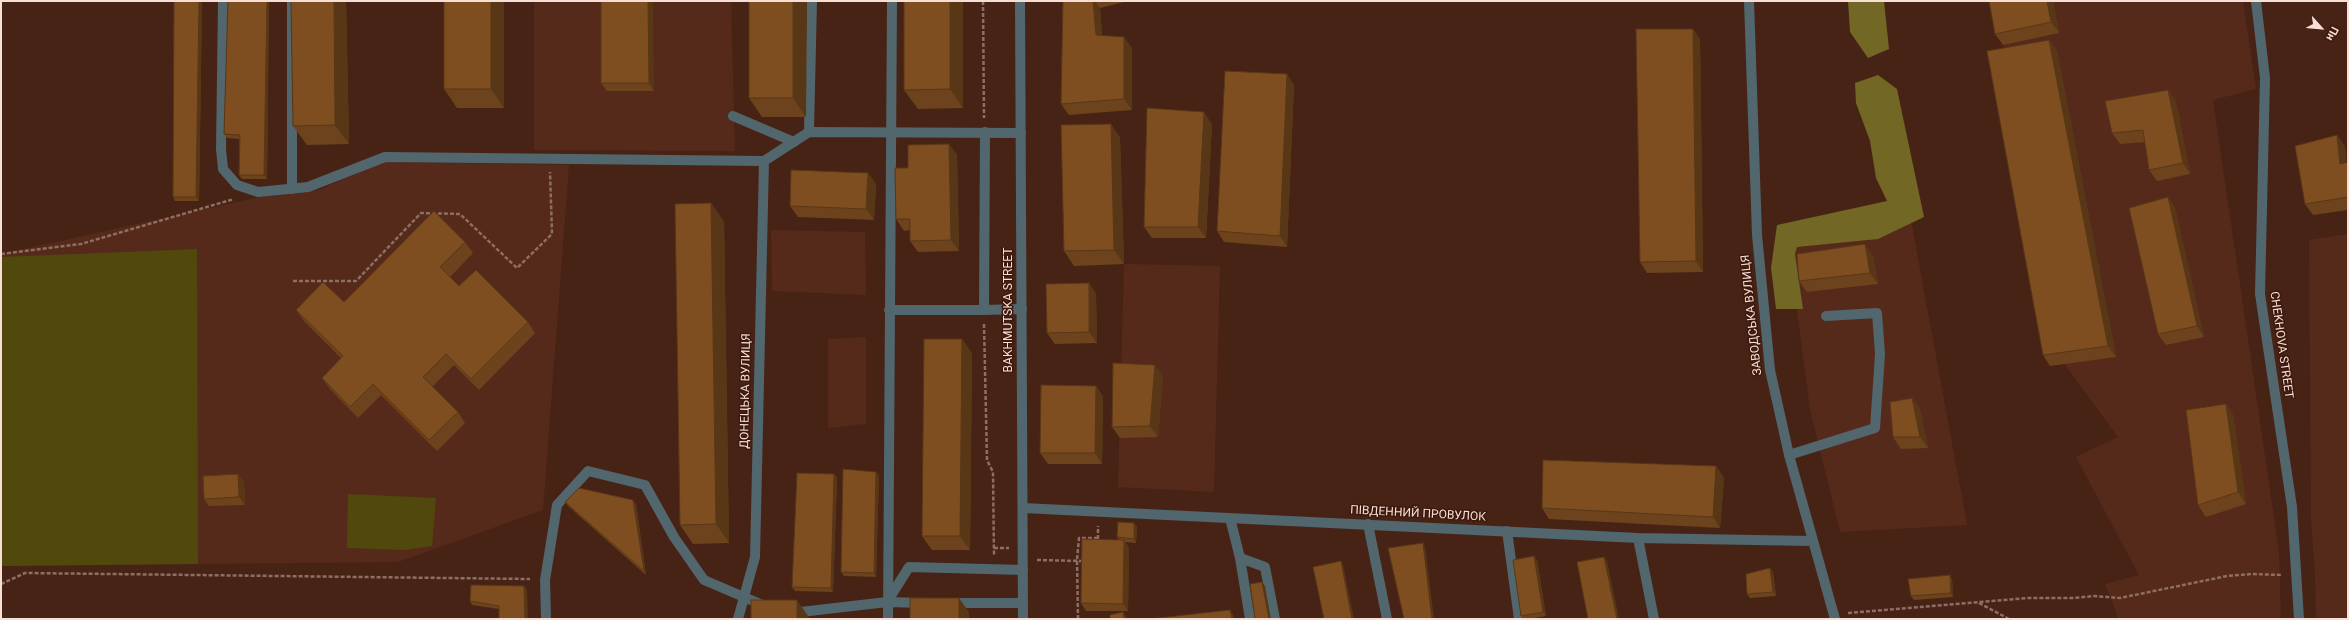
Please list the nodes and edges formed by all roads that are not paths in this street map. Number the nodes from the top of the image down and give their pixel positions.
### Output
1 (223, 1) edge
2 (292, 1) edge
3 (812, 1) edge
4 (892, 1) edge
5 (1020, 1) edge
6 (1748, 1) edge
7 (2256, 1) edge
8 (733, 116) dead end
9 (809, 132) junction
10 (891, 132) junction
11 (985, 132) junction
12 (1021, 132) junction
13 (794, 142) junction
14 (764, 161) junction
15 (292, 188) junction
16 (1022, 308) junction
17 (889, 310) junction
18 (984, 310) junction
19 (1826, 316) dead end
20 (1789, 455) junction
21 (1023, 508) junction
22 (1230, 518) junction
23 (1368, 524) junction
24 (1507, 531) junction
25 (1638, 538) junction
26 (1812, 542) junction
27 (1240, 558) junction
28 (1023, 570) junction
29 (744, 597) junction
30 (887, 602) junction
31 (1023, 603) junction
32 (819, 615) edge
33 (1834, 616) edge
34 (546, 619) edge
35 (738, 619) edge
36 (888, 619) edge
37 (1024, 619) edge
38 (1250, 619) edge
39 (1275, 619) edge
40 (1387, 619) edge
41 (1519, 619) edge
42 (1654, 619) edge
43 (2299, 619) edge

1 - 15 street
2 - 15 street
3 - 9 street
4 - 10 street
5 - 12 street, BAKHMUTSKA STREET
6 - 20 street, ЗАВОДСЬКА ВУЛИЦЯ
7 - 43 street, CHEKHOVA STREET
8 - 13 street
9 - 10 street
9 - 13 street
10 - 11 street
10 - 17 street
11 - 12 street
11 - 18 street
12 - 16 street, BAKHMUTSKA STREET
13 - 14 street
14 - 15 street
14 - 29 street, ДОНЕЦЬКА ВУЛИЦЯ
16 - 18 street
16 - 21 street, BAKHMUTSKA STREET
17 - 18 street
17 - 30 street
19 - 20 street
20 - 26 street, ЗАВОДСЬКА ВУЛИЦЯ
21 - 22 street, ПІВДЕННИЙ ПРОВУЛОК
21 - 28 street, BAKHMUTSKA STREET
22 - 23 street, ПІВДЕННИЙ ПРОВУЛОК
22 - 27 street
23 - 24 street, ПІВДЕННИЙ ПРОВУЛОК
23 - 40 street
24 - 25 street, ПІВДЕННИЙ ПРОВУЛОК
24 - 41 street
25 - 26 street, ПІВДЕННИЙ ПРОВУЛОК
25 - 42 street
26 - 33 street, ЗАВОДСЬКА ВУЛИЦЯ
27 - 38 street
27 - 39 street
28 - 30 street
28 - 31 street, BAKHMUTSKA STREET
29 - 32 street
29 - 34 street
29 - 35 street, ДОНЕЦЬКА ВУЛИЦЯ
30 - 31 street
30 - 32 street
30 - 36 street
31 - 37 street, BAKHMUTSKA STREET

